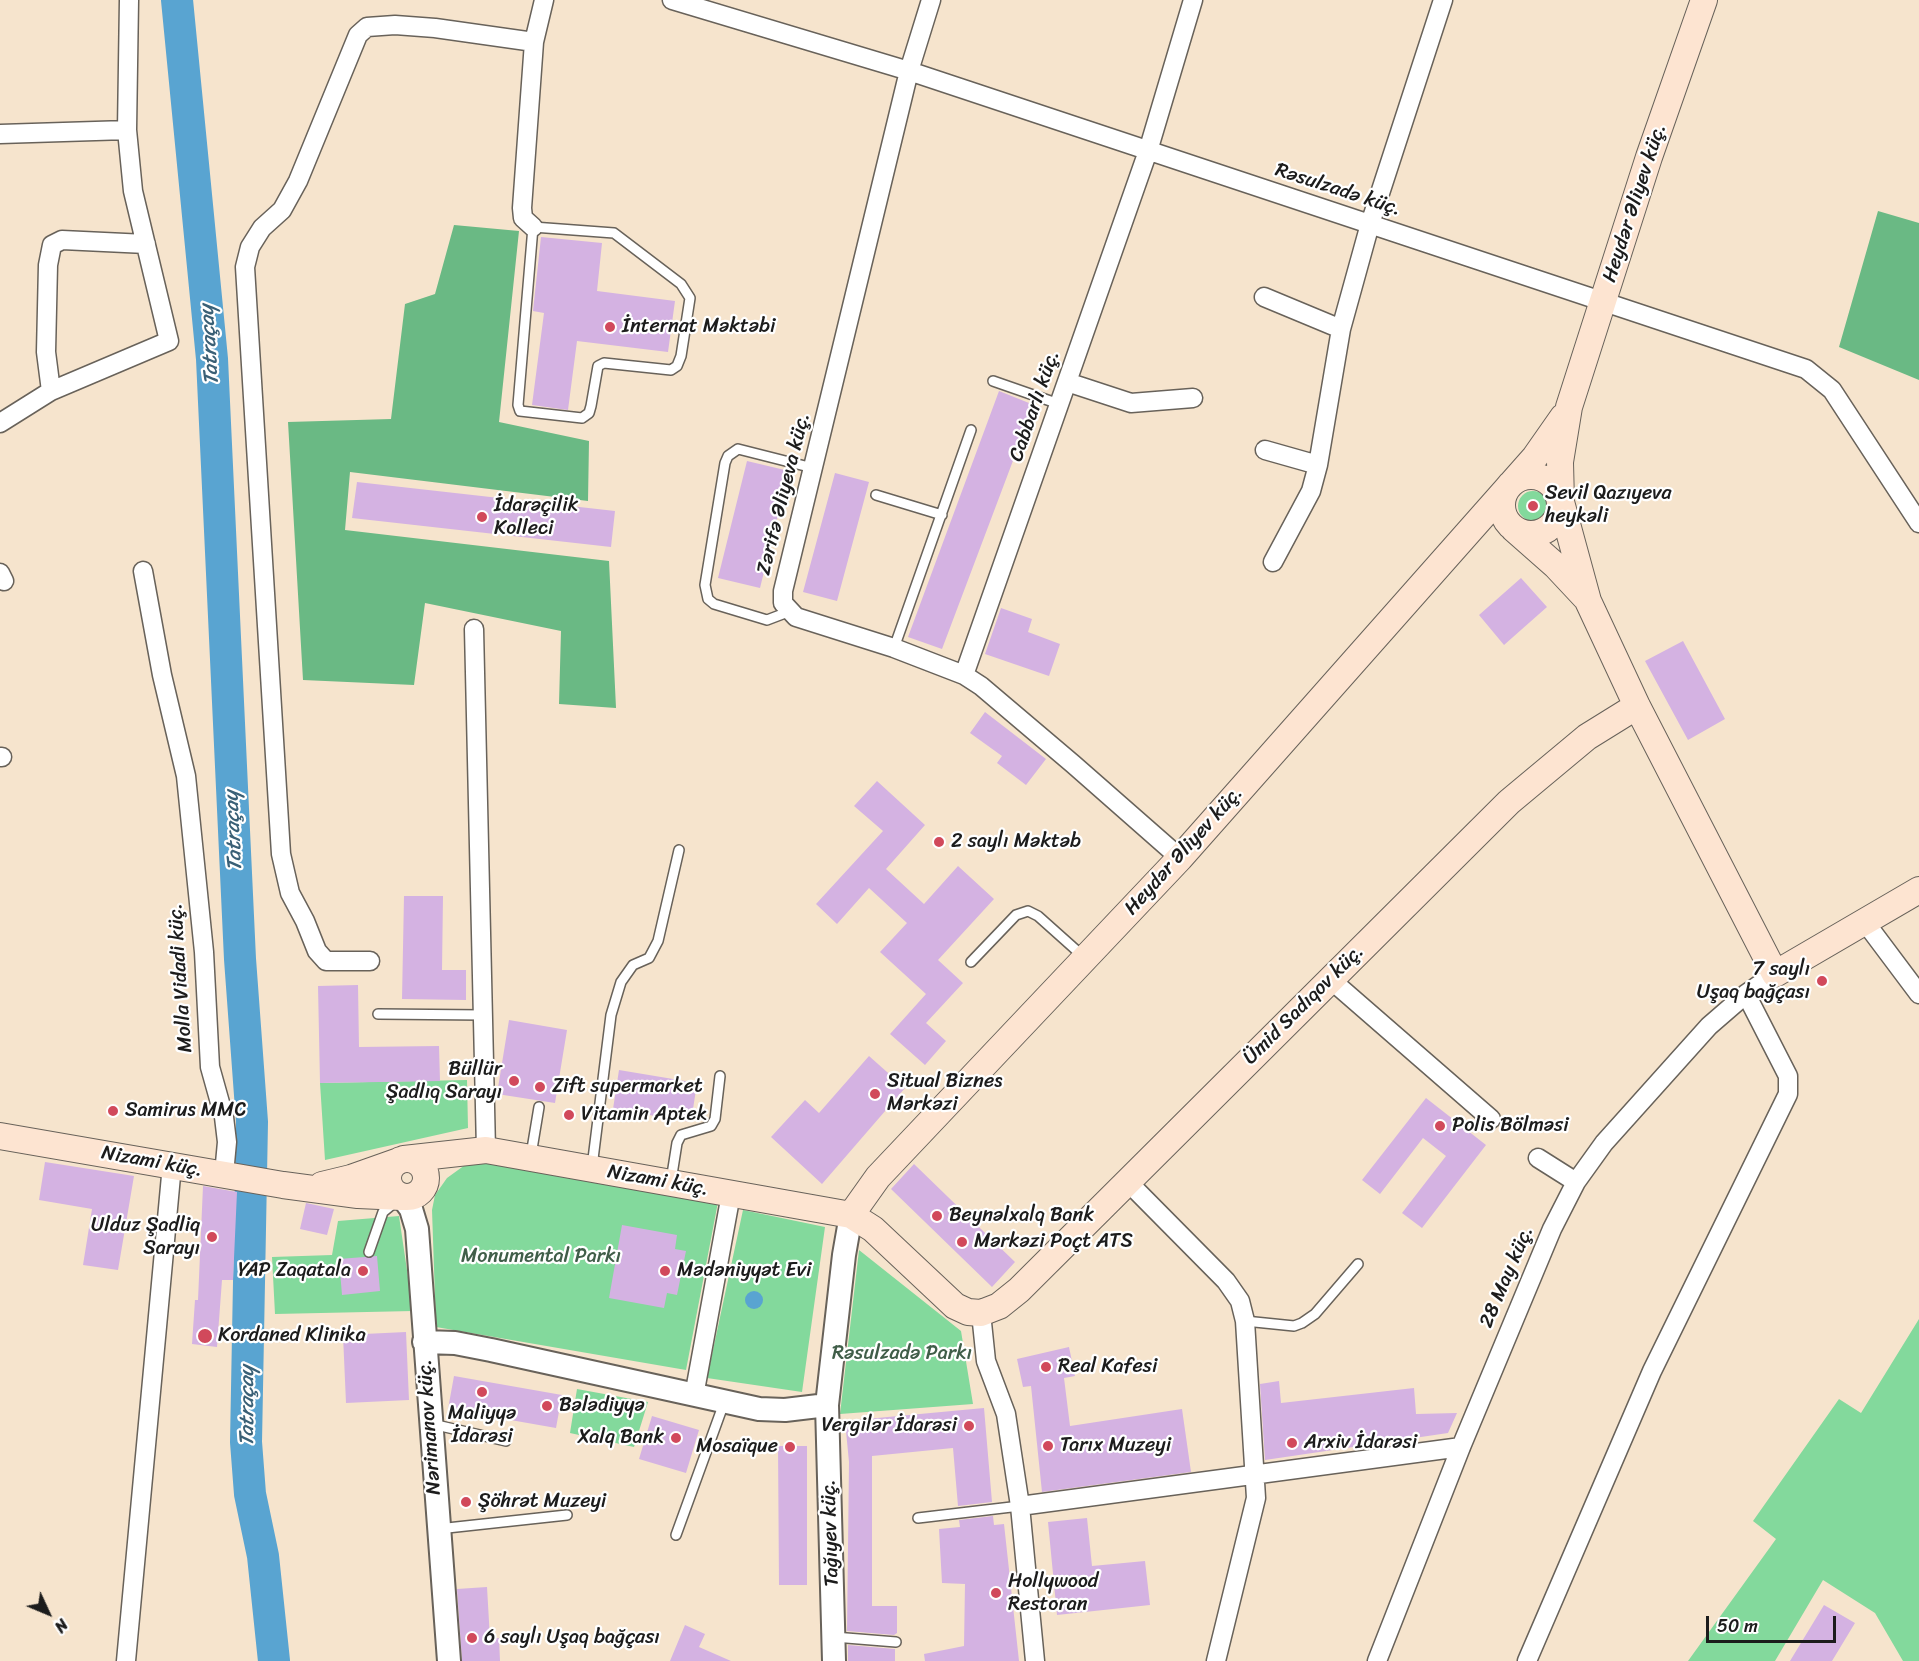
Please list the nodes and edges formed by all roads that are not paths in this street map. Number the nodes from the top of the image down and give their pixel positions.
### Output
1 (129, 0) edge
2 (544, 0) edge
3 (672, 0) edge
4 (931, 0) edge
5 (1193, 0) edge
6 (1443, 0) edge
7 (1704, 0) edge
8 (534, 42) junction
9 (909, 71) junction
10 (127, 130) junction
11 (0, 134) edge
12 (1148, 151) junction
13 (1370, 224) junction
14 (533, 227) junction
15 (146, 244) junction
16 (1264, 297) dead end
17 (1603, 300) junction
18 (1341, 329) junction
19 (993, 381) dead end
20 (1067, 382) junction
21 (51, 391) junction
22 (1193, 398) dead end
23 (1059, 404) junction
24 (1569, 406) junction
25 (0, 423) edge
26 (971, 430) dead end
27 (1265, 450) dead end
28 (1318, 465) junction
29 (813, 468) junction
30 (1513, 483) junction
31 (876, 495) dead end
32 (1561, 502) junction
33 (942, 514) junction
34 (1919, 523) edge
35 (1514, 528) junction
36 (1273, 562) dead end
37 (143, 572) dead end
38 (1588, 601) junction
39 (788, 612) junction
40 (474, 629) dead end
41 (894, 648) junction
42 (964, 675) junction
43 (1637, 706) junction
44 (679, 850) dead end
45 (1180, 858) junction
46 (1919, 890) edge
47 (1865, 922) junction
48 (1086, 959) junction
49 (370, 961) dead end
50 (971, 962) dead end
51 (1775, 974) junction
52 (1330, 979) junction
53 (1746, 994) junction
54 (1919, 994) edge
55 (378, 1014) dead end
56 (483, 1016) junction
57 (720, 1076) dead end
58 (539, 1107) dead end
59 (1491, 1119) dead end
60 (0, 1136) edge
61 (475, 1150) junction
62 (530, 1158) junction
63 (1538, 1158) dead end
64 (402, 1160) junction
65 (172, 1165) junction
66 (592, 1169) junction
67 (224, 1174) junction
68 (1127, 1181) junction
69 (1576, 1182) junction
70 (671, 1184) junction
71 (425, 1186) junction
72 (304, 1187) junction
73 (731, 1194) junction
74 (402, 1197) junction
75 (851, 1215) junction
76 (369, 1252) dead end
77 (1358, 1264) dead end
78 (981, 1313) junction
79 (1245, 1321) junction
80 (424, 1342) junction
81 (694, 1396) junction
82 (724, 1403) junction
83 (827, 1405) junction
84 (430, 1424) junction
85 (506, 1441) dead end
86 (1461, 1447) junction
87 (1256, 1475) junction
88 (1020, 1506) junction
89 (567, 1515) dead end
90 (918, 1518) dead end
91 (438, 1529) junction
92 (676, 1535) dead end
93 (834, 1637) junction
94 (896, 1641) dead end
95 (126, 1661) edge
96 (449, 1661) edge
97 (834, 1661) edge
98 (1035, 1661) edge
99 (1216, 1661) edge
100 (1377, 1661) edge
101 (1527, 1661) edge

1 - 10 street
2 - 8 street
3 - 9 street, Rəsulzadə küç.
4 - 9 street, Zərifə Əliyeva küç.
5 - 12 street, Cabbarlı küç.
6 - 13 street
7 - 17 main road, Heydər Əliyev küç.
8 - 14 street
8 - 49 street
9 - 12 street, Rəsulzadə küç.
9 - 29 street, Zərifə Əliyeva küç.
10 - 11 street
10 - 15 street
12 - 13 street, Rəsulzadə küç.
12 - 20 street, Cabbarlı küç.
13 - 17 street, Rəsulzadə küç.
13 - 18 street
14 - 14 lane
15 - 21 street
15 - 21 street
16 - 18 street
17 - 24 main road, Heydər Əliyev küç.
17 - 34 street, Rəsulzadə küç.
18 - 28 street
19 - 23 lane
20 - 22 street
20 - 23 street, Cabbarlı küç.
21 - 25 street
23 - 42 street, Cabbarlı küç.
24 - 30 main road, Heydər Əliyev küç.
24 - 32 main road
26 - 33 lane
27 - 28 street
28 - 36 street
29 - 39 street, Zərifə Əliyeva küç.
29 - 39 lane
30 - 32 main road
30 - 35 main road
30 - 45 main road, Heydər Əliyev küç.
31 - 33 lane
32 - 35 main road
32 - 38 main road
33 - 41 lane
35 - 38 main road
37 - 67 street, Molla Vidadi küç.
38 - 43 main road
39 - 41 street
40 - 56 street
41 - 42 street
42 - 45 street
43 - 51 main road
43 - 52 main road, Ümid Sadıqov küç.
44 - 66 lane
45 - 48 main road, Heydər Əliyev küç.
46 - 47 main road
47 - 51 main road
47 - 54 street
48 - 50 lane
48 - 75 main road, Heydər Əliyev küç.
51 - 53 street, 28 May küç.
52 - 59 street
52 - 68 main road, Ümid Sadıqov küç.
53 - 69 street, 28 May küç.
53 - 101 street
55 - 56 lane
56 - 61 street
57 - 70 lane
58 - 62 lane
60 - 65 main road, Nizami küç.
61 - 62 main road, Nizami küç.
61 - 64 main road, Nizami küç.
61 - 71 main road
62 - 66 main road, Nizami küç.
63 - 69 street
64 - 71 main road
64 - 72 main road, Nizami küç.
64 - 74 main road
65 - 67 main road, Nizami küç.
65 - 95 street
66 - 70 main road, Nizami küç.
67 - 72 main road, Nizami küç.
68 - 78 main road, Ümid Sadıqov küç.
68 - 79 street
69 - 86 street, 28 May küç.
70 - 73 main road, Nizami küç.
71 - 74 main road
72 - 74 main road, Nizami küç.
73 - 75 main road, Nizami küç.
73 - 81 street
74 - 76 lane
74 - 80 street, Nərimanov küç.
75 - 78 main road
75 - 83 street, Tağıyev küç.
77 - 79 lane
78 - 88 street
79 - 87 street
80 - 81 street
80 - 84 street, Nərimanov küç.
81 - 82 street
82 - 83 street
82 - 92 lane
83 - 93 street, Tağıyev küç.
84 - 85 lane
84 - 91 street, Nərimanov küç.
86 - 87 street
86 - 100 street, 28 May küç.
87 - 88 street
87 - 99 street
88 - 90 lane
88 - 98 street
89 - 91 lane
91 - 96 street, Nərimanov küç.
93 - 94 lane
93 - 97 street, Tağıyev küç.

